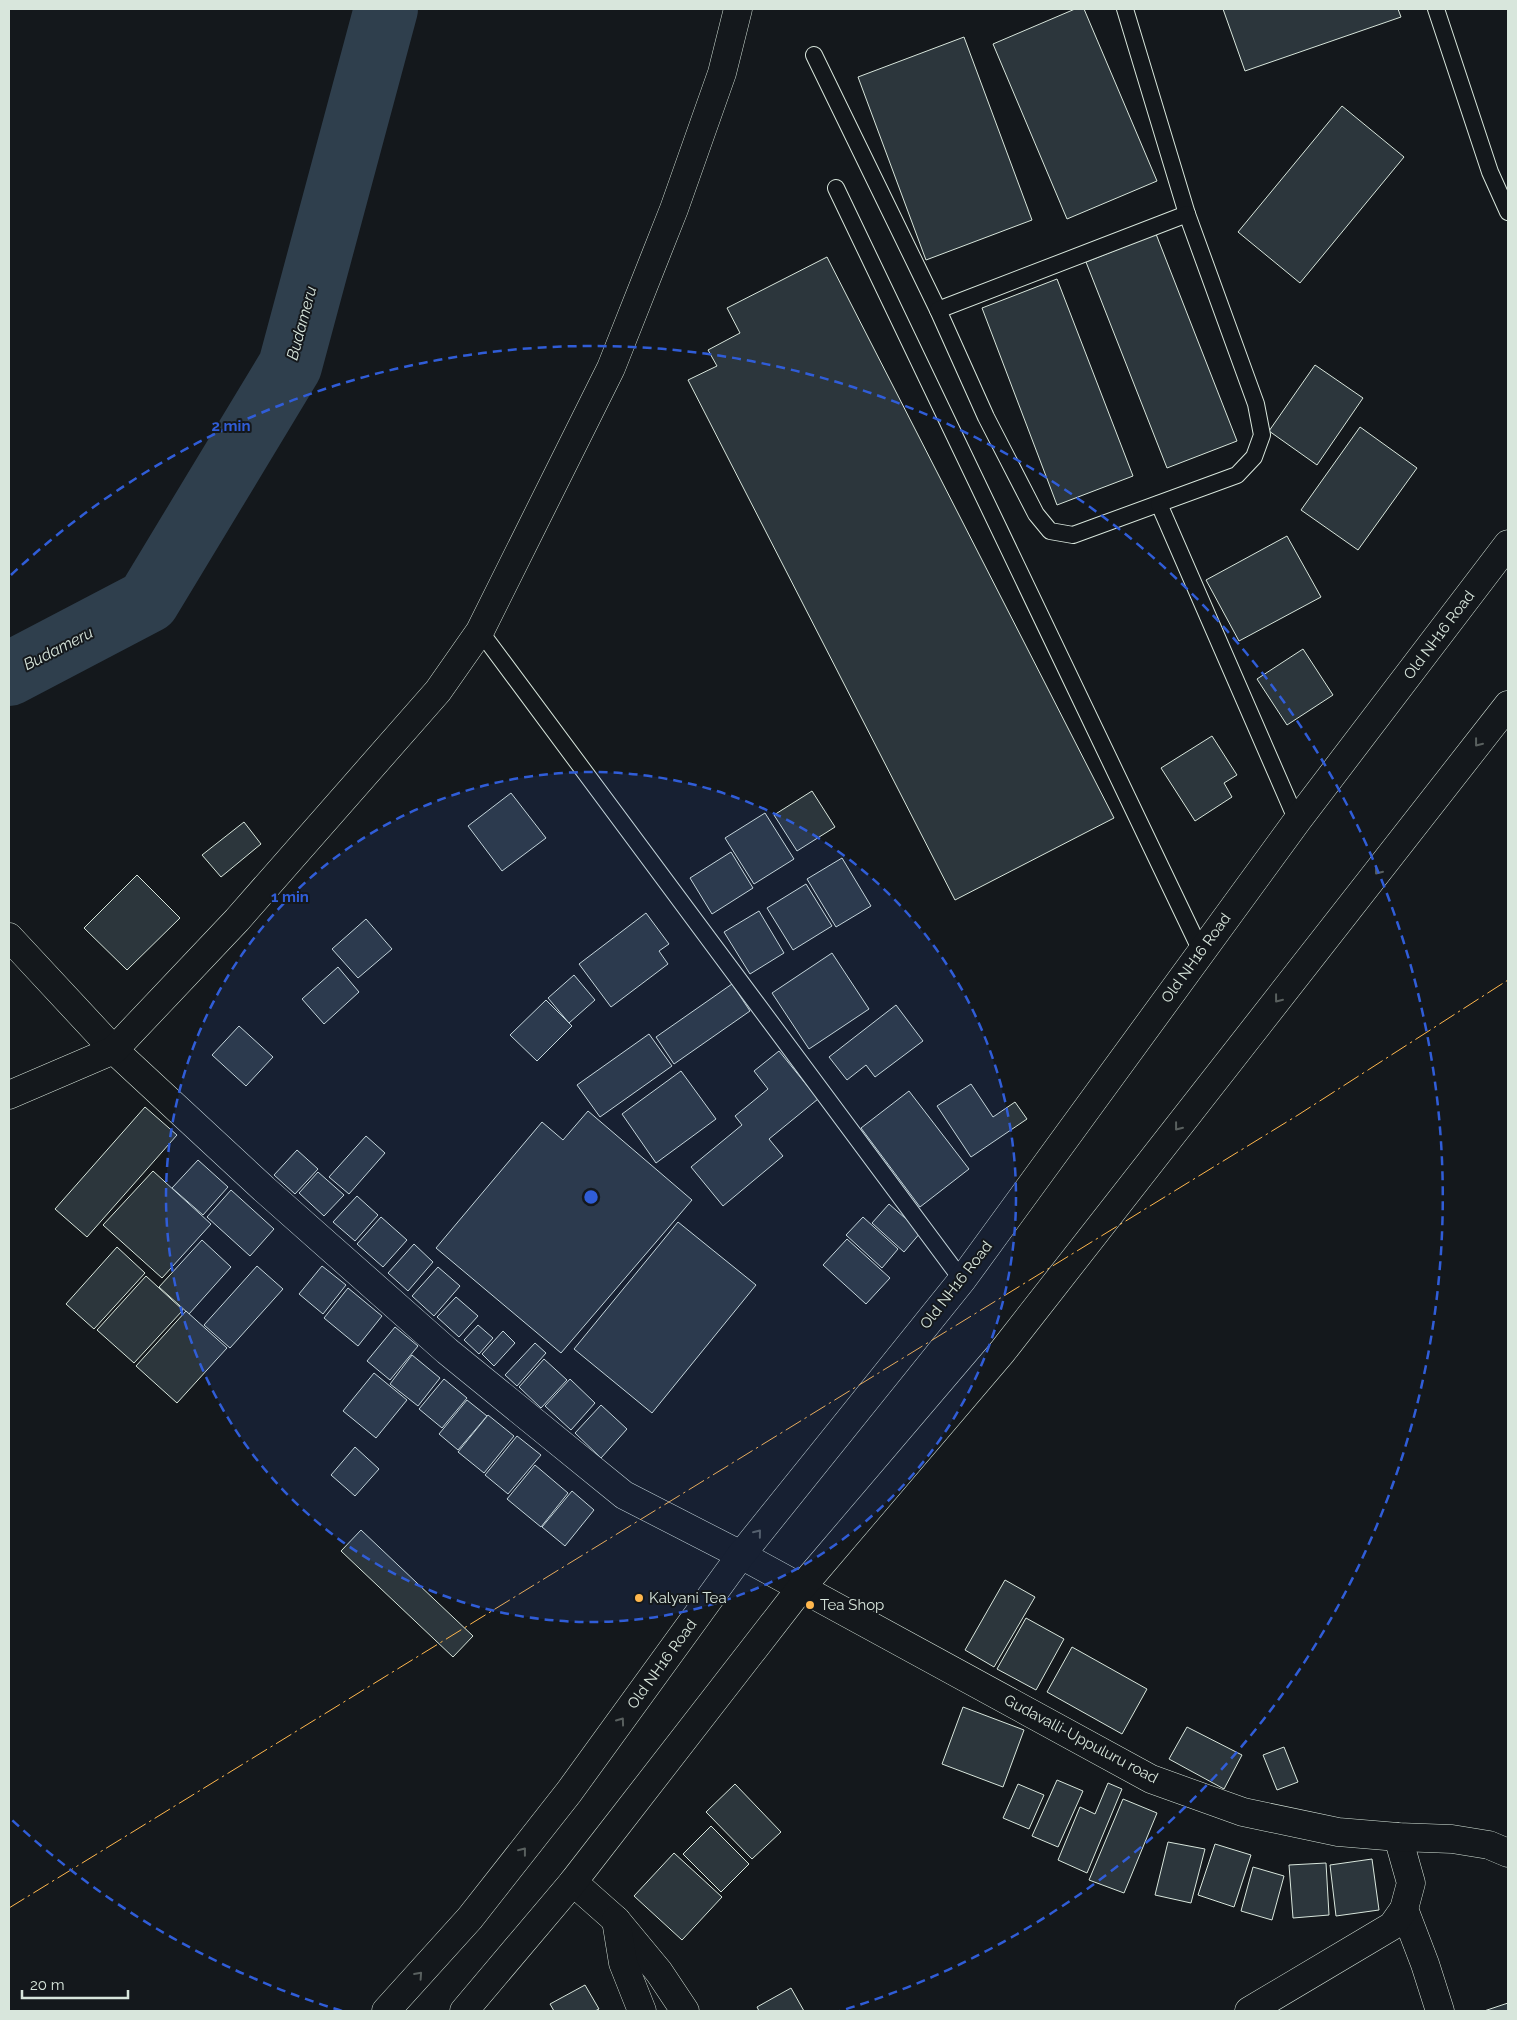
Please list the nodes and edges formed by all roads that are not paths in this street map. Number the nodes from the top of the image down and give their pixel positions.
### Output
1 (738, 9) edge
2 (1126, 9) edge
3 (1436, 9) edge
4 (814, 55) dead end
5 (836, 188) dead end
6 (1508, 212) edge
7 (1187, 214) junction
8 (938, 310) junction
9 (1159, 504) junction
10 (1508, 544) edge
11 (480, 630) junction
12 (1508, 705) edge
13 (1297, 821) junction
14 (9, 937) edge
15 (1201, 951) junction
16 (114, 1050) junction
17 (9, 1095) edge
18 (962, 1280) junction
19 (741, 1555) junction
20 (800, 1588) junction
21 (1398, 1837) junction
22 (1508, 1852) edge
23 (573, 1882) junction
24 (1404, 1909) junction
25 (616, 1920) junction
26 (386, 2011) edge
27 (464, 2011) edge
28 (642, 2011) edge
29 (684, 2011) edge
30 (1249, 2011) edge
31 (1440, 2011) edge

1 - 11 main road
2 - 7 lane
3 - 6 lane
4 - 8 lane
5 - 15 lane
7 - 8 lane
7 - 9 lane
8 - 9 lane
9 - 13 lane
10 - 13 main road, Old NH16 Road
11 - 16 main road
11 - 18 lane
12 -> 20 main road
13 - 15 main road, Old NH16 Road
14 - 16 main road, Gudavalli-Uppuluru road
15 - 18 main road, Old NH16 Road
16 - 17 main road
16 - 19 main road, Gudavalli-Uppuluru road
19 -> 18 main road, Old NH16 Road
19 - 20 main road, Gudavalli-Uppuluru road
26 -> 19 main road, Old NH16 Road
20 - 21 main road, Gudavalli-Uppuluru road
20 - 23 main road
21 - 22 main road, Gudavalli-Uppuluru road
21 - 24 main road
23 - 25 main road
23 - 27 main road
24 - 30 main road
24 - 31 main road
25 - 28 main road
25 - 29 main road

